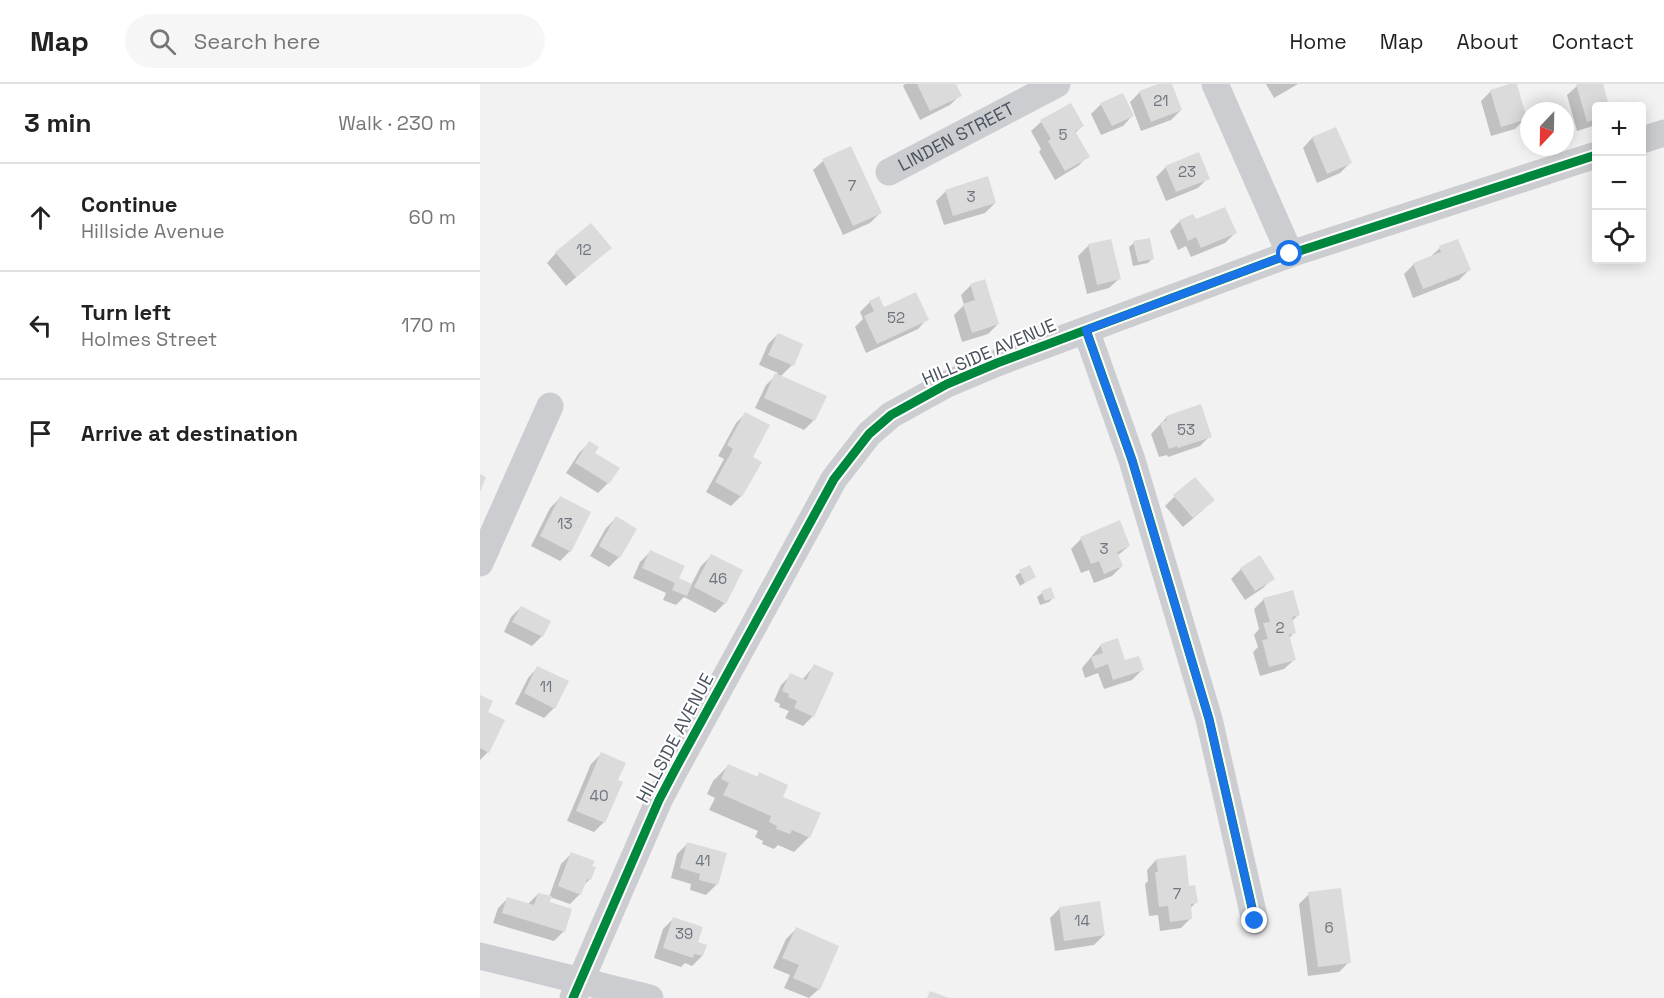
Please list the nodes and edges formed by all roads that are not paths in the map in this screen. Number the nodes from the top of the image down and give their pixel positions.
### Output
1 (1057, 84) edge
2 (1215, 84) edge
3 (1664, 133) edge
4 (1646, 138) edge
5 (1593, 156) edge
6 (889, 172) dead end
7 (1290, 254) junction
8 (1086, 330) junction
9 (550, 406) dead end
10 (480, 563) edge
11 (1255, 921) dead end
12 (480, 956) edge
13 (578, 989) edge
14 (650, 998) edge

1 - 6 street, LINDEN STREET
2 - 7 street
3 - 4 street
5 - 7 street, HILLSIDE AVENUE
7 - 8 street, HILLSIDE AVENUE
8 - 11 street
8 - 13 street, HILLSIDE AVENUE
9 - 10 street
12 - 13 street
13 - 14 street

